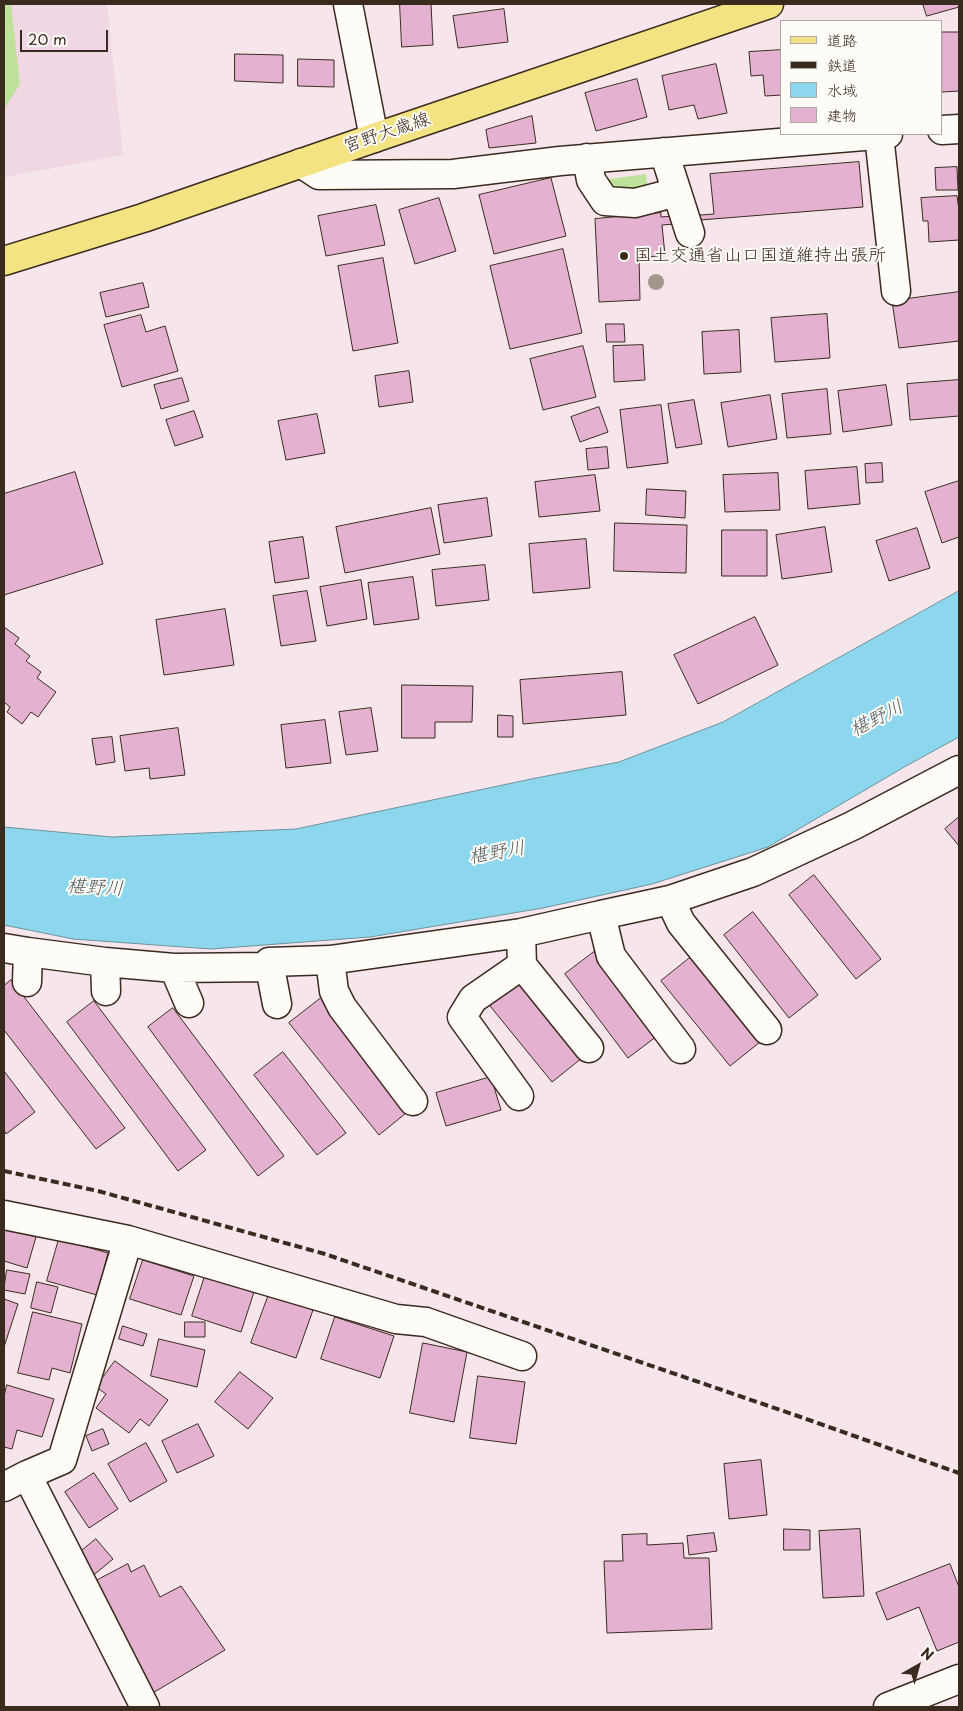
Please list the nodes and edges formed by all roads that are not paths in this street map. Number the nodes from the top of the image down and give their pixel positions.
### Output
1 (348, 4) edge
2 (769, 4) edge
3 (959, 129) edge
4 (943, 130) edge
5 (872, 135) edge
6 (884, 135) edge
7 (374, 138) junction
8 (664, 152) junction
9 (588, 158) junction
10 (301, 162) junction
11 (676, 192) junction
12 (690, 233) dead end
13 (4, 261) edge
14 (896, 291) dead end
15 (959, 770) edge
16 (670, 900) junction
17 (601, 915) junction
18 (522, 932) junction
19 (16, 950) edge
20 (330, 960) junction
21 (105, 962) junction
22 (522, 965) junction
23 (270, 967) junction
24 (174, 968) junction
25 (27, 982) dead end
26 (106, 991) dead end
27 (189, 1003) dead end
28 (277, 1004) dead end
29 (766, 1030) dead end
30 (589, 1048) dead end
31 (681, 1049) dead end
32 (519, 1096) dead end
33 (413, 1101) dead end
34 (4, 1215) edge
35 (128, 1240) junction
36 (522, 1356) dead end
37 (15, 1481) edge
38 (959, 1679) edge
39 (145, 1707) edge
40 (888, 1707) edge

1 - 7 street
2 - 7 main road, 宮野大歳線
3 - 4 street
5 - 8 street
6 - 14 street
7 - 10 main road, 宮野大歳線
8 - 9 street
8 - 11 street
9 - 10 street
9 - 11 street
10 - 13 main road, 宮野大歳線
11 - 12 street
15 - 16 street
16 - 17 street
16 - 29 street
17 - 18 street
17 - 31 street
18 - 20 street
18 - 22 street
19 - 21 street
19 - 25 street
20 - 23 street
20 - 33 street
21 - 24 street
21 - 26 street
22 - 30 street
22 - 32 street
23 - 24 street
23 - 28 street
24 - 27 street
34 - 35 street
35 - 36 street
35 - 37 street
37 - 39 street
38 - 40 street

